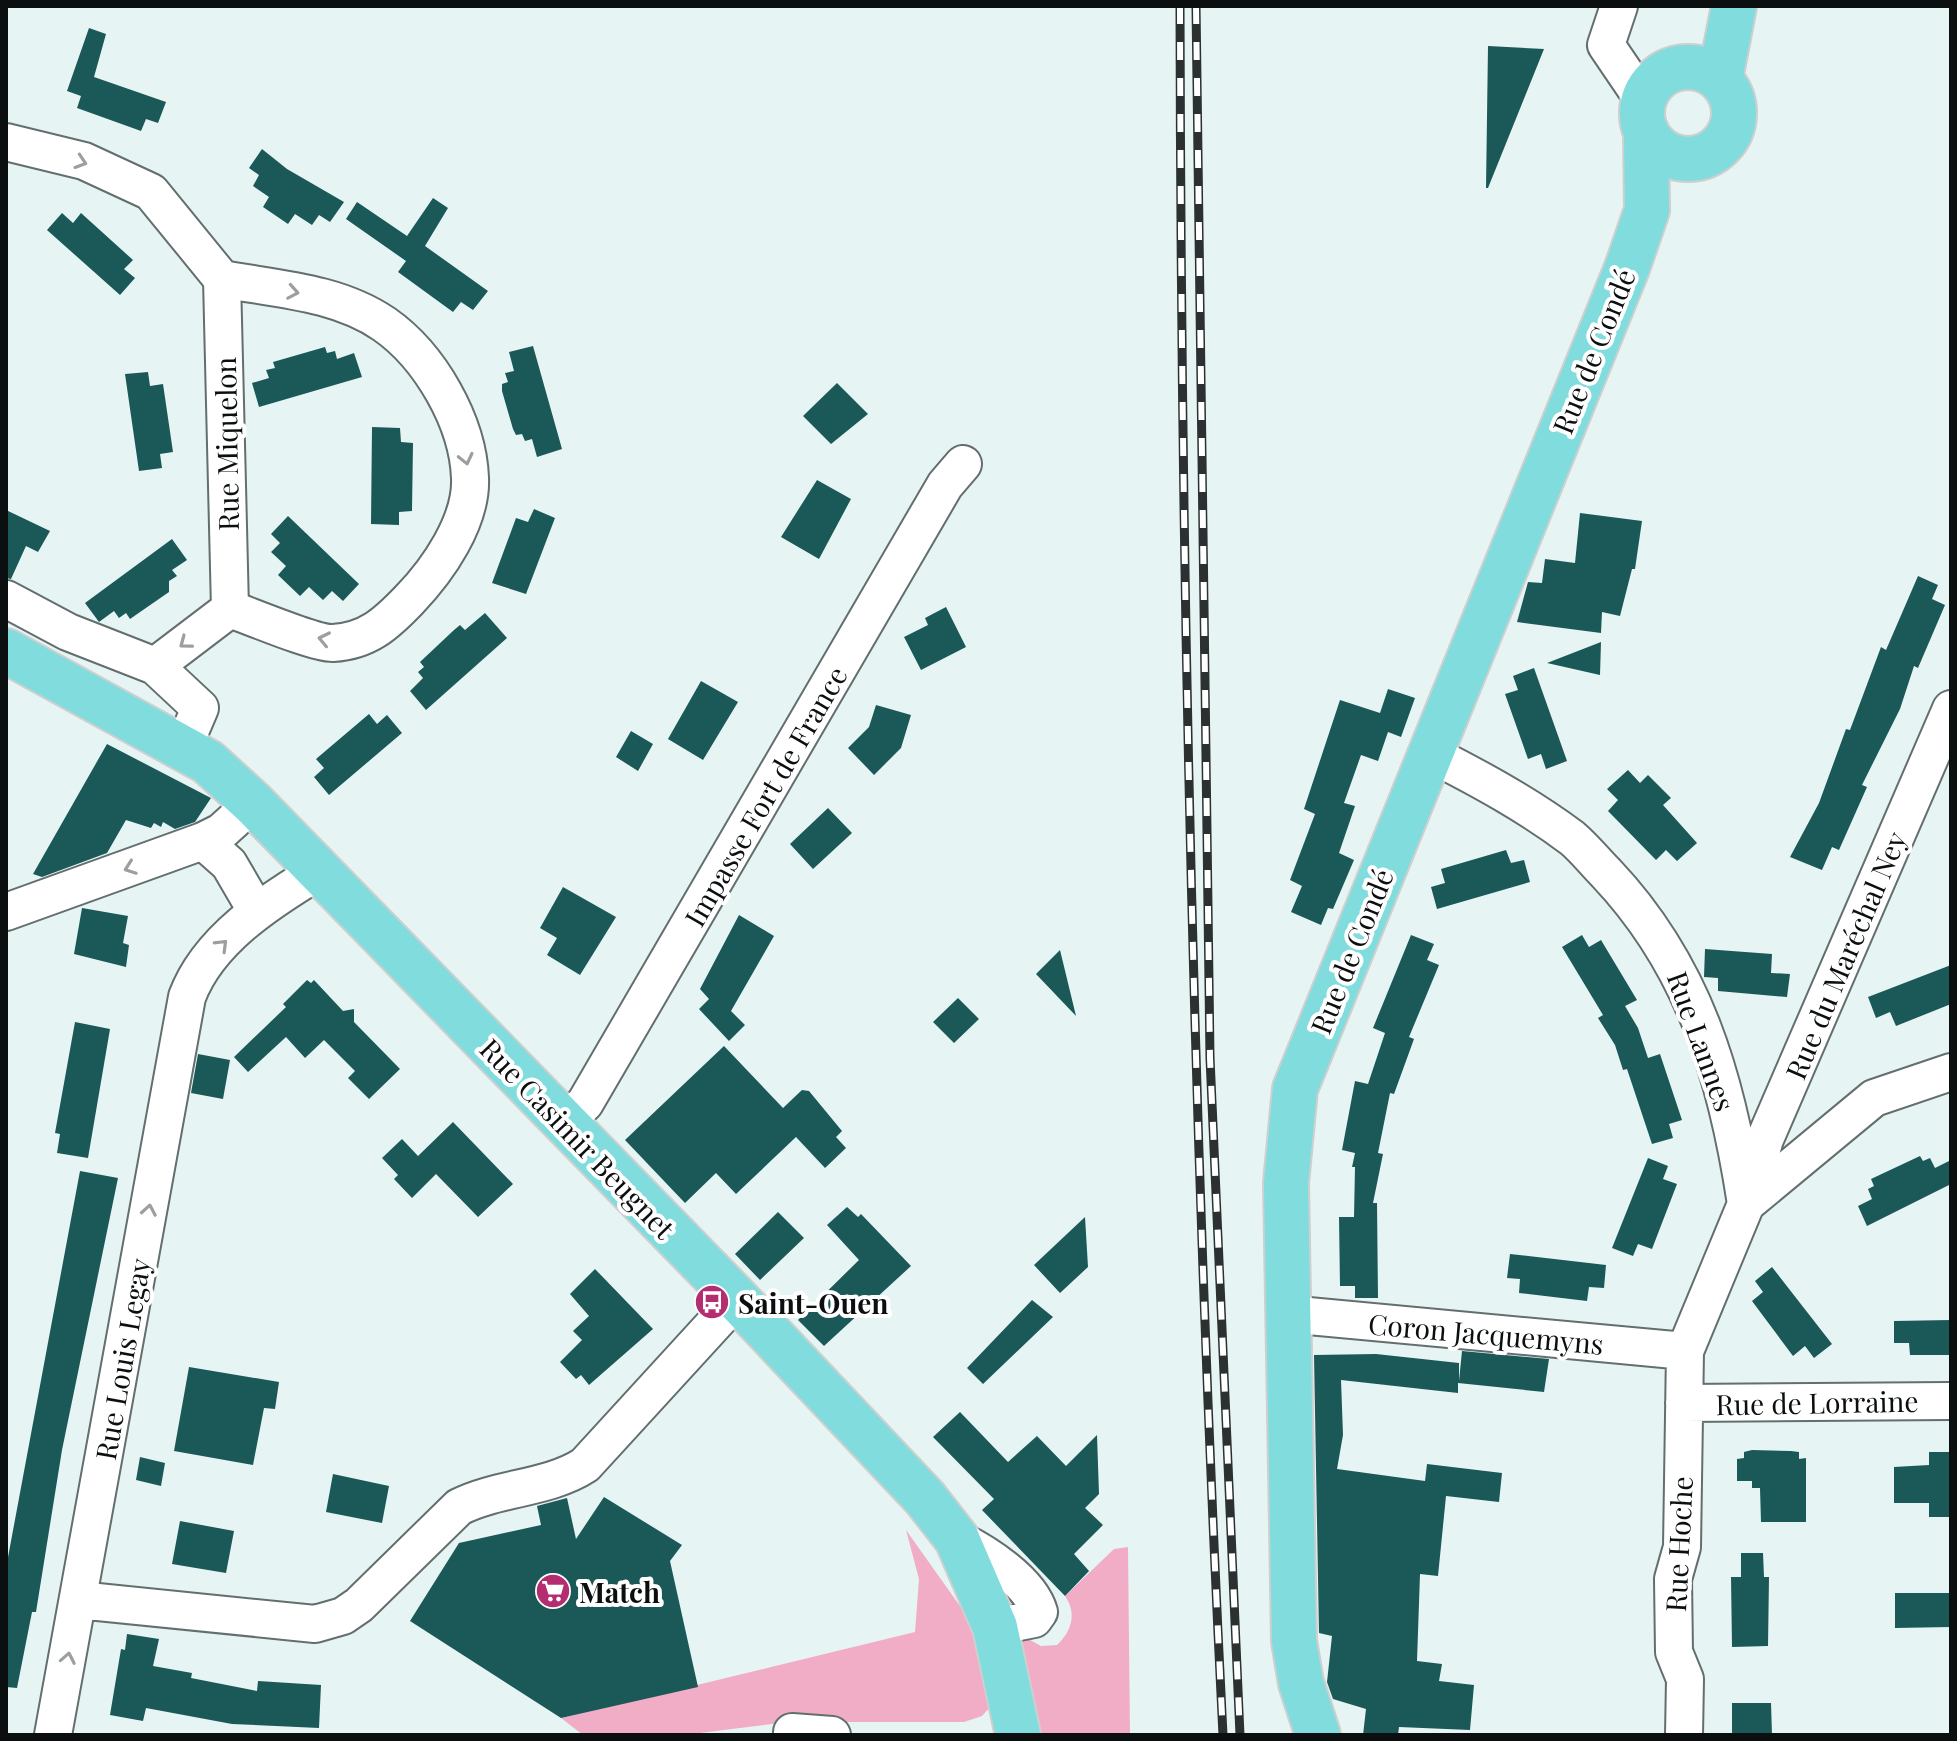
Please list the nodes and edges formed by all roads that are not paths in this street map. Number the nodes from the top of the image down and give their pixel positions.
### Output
1 (1619, 6) edge
2 (1732, 6) edge
3 (1706, 73) junction
4 (1645, 116) junction
5 (6, 142) edge
6 (1694, 158) junction
7 (1647, 210) junction
8 (222, 279) junction
9 (963, 464) dead end
10 (6, 599) edge
11 (230, 609) junction
12 (6, 651) edge
13 (155, 666) junction
14 (1951, 709) edge
15 (183, 748) junction
16 (1431, 754) junction
17 (253, 803) junction
18 (203, 841) junction
19 (319, 871) junction
20 (6, 912) edge
21 (257, 912) junction
22 (1951, 1072) edge
23 (563, 1124) junction
24 (1746, 1204) junction
25 (737, 1299) junction
26 (1287, 1314) junction
27 (1685, 1351) junction
28 (1951, 1401) edge
29 (1684, 1403) junction
30 (78, 1600) junction
31 (1010, 1734) edge
32 (53, 1735) edge
33 (792, 1735) edge
34 (832, 1735) edge
35 (1318, 1735) edge
36 (1684, 1735) edge

1 - 4 street
2 - 3 main road
3 - 4 main road
3 - 6 main road
4 - 6 main road
4 - 7 main road, Rue de Condé
5 -> 8 street
6 - 7 main road, Rue de Condé
7 - 16 main road, Rue de Condé
8 - 11 street, Rue Miquelon
8 -> 11 street
9 - 23 street, Impasse Fort de France
10 - 13 street
11 -> 13 street
12 - 15 main road, Rue Casimir Beugnet
13 - 15 street
14 - 24 street, Rue du Maréchal Ney
15 - 17 main road, Rue Casimir Beugnet
16 - 24 street, Rue Lannes
16 - 26 main road, Rue de Condé
17 - 18 street
17 - 19 main road, Rue Casimir Beugnet
18 -> 20 street
18 - 21 street
19 - 21 street
19 - 23 main road, Rue Casimir Beugnet
30 -> 21 street, Rue Louis Legay
22 - 24 street
23 - 25 main road, Rue Casimir Beugnet
24 - 27 street, Rue du Maréchal Ney
25 - 30 street
25 - 31 main road, Rue Casimir Beugnet
26 - 27 street, Coron Jacquemyns
26 - 35 main road, Rue de Condé
27 - 29 street, Rue Hoche
28 - 29 street, Rue de Lorraine
29 - 36 street, Rue Hoche
32 -> 30 street, Rue Louis Legay
33 - 34 street

